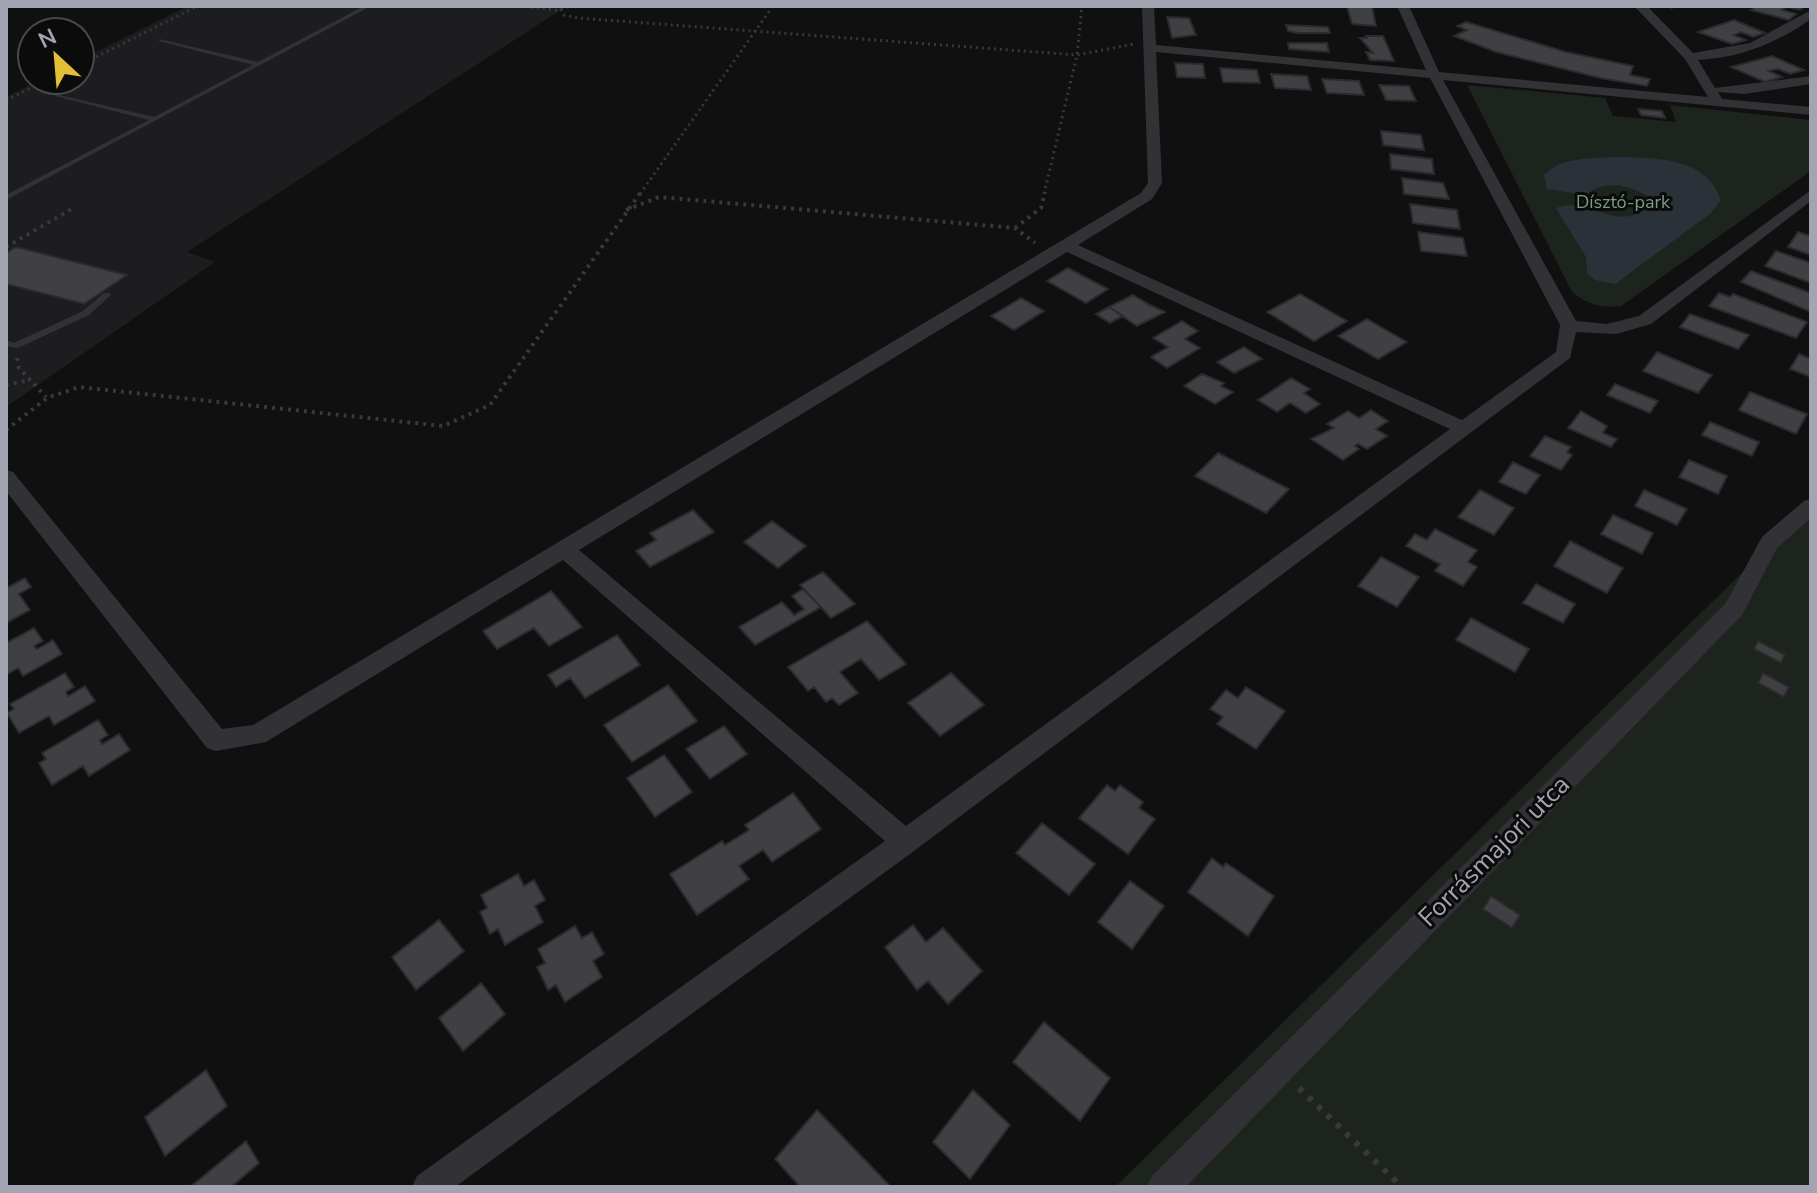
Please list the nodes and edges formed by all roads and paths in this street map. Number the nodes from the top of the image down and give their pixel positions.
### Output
1 (198, 6) edge
2 (368, 6) edge
3 (519, 6) edge
4 (572, 6) edge
5 (773, 6) edge
6 (1082, 6) edge
7 (1148, 6) edge
8 (1403, 6) edge
9 (1640, 6) edge
10 (561, 9) junction
11 (1811, 14) edge
12 (752, 32) junction
13 (161, 40) dead end
14 (1151, 45) junction
15 (1077, 55) junction
16 (96, 57) edge
17 (1690, 57) junction
18 (258, 64) junction
19 (1435, 76) junction
20 (1811, 80) edge
21 (1714, 94) junction
22 (61, 96) edge
23 (1811, 111) edge
24 (154, 119) junction
25 (1811, 194) edge
26 (6, 198) edge
27 (75, 207) dead end
28 (625, 210) junction
29 (1015, 228) junction
30 (1067, 246) junction
31 (6, 247) edge
32 (107, 295) dead end
33 (1569, 325) junction
34 (10, 344) edge
35 (30, 380) junction
36 (6, 385) edge
37 (47, 398) junction
38 (1466, 429) junction
39 (6, 430) edge
40 (6, 477) edge
41 (1811, 506) edge
42 (564, 549) junction
43 (905, 842) junction
44 (1278, 1068) junction
45 (428, 1187) edge
46 (1163, 1187) edge
47 (1402, 1187) edge

1 - 16 path
2 - 18 lane
3 - 10 path
4 - 10 path
5 - 12 path
6 - 15 path
7 - 14 street
8 - 19 street
9 - 17 street
10 - 12 path
11 - 17 street
12 - 15 path
12 - 28 path
13 - 18 lane
14 - 15 path
14 - 19 street
14 - 30 street
15 - 29 path
17 - 21 street
18 - 24 lane
19 - 21 street
19 - 33 street
20 - 21 street
21 - 23 street
22 - 24 lane
24 - 26 lane
25 - 33 street
27 - 31 path
28 - 29 path
28 - 37 path
29 - 30 path
30 - 38 street
30 - 42 street
32 - 34 lane
33 - 38 street
34 - 35 path
35 - 36 path
35 - 37 path
37 - 39 path
38 - 43 street
40 - 42 street
41 - 44 street, Forrásmajori utca
42 - 43 street
43 - 45 street
44 - 46 street, Forrásmajori utca
44 - 47 path

